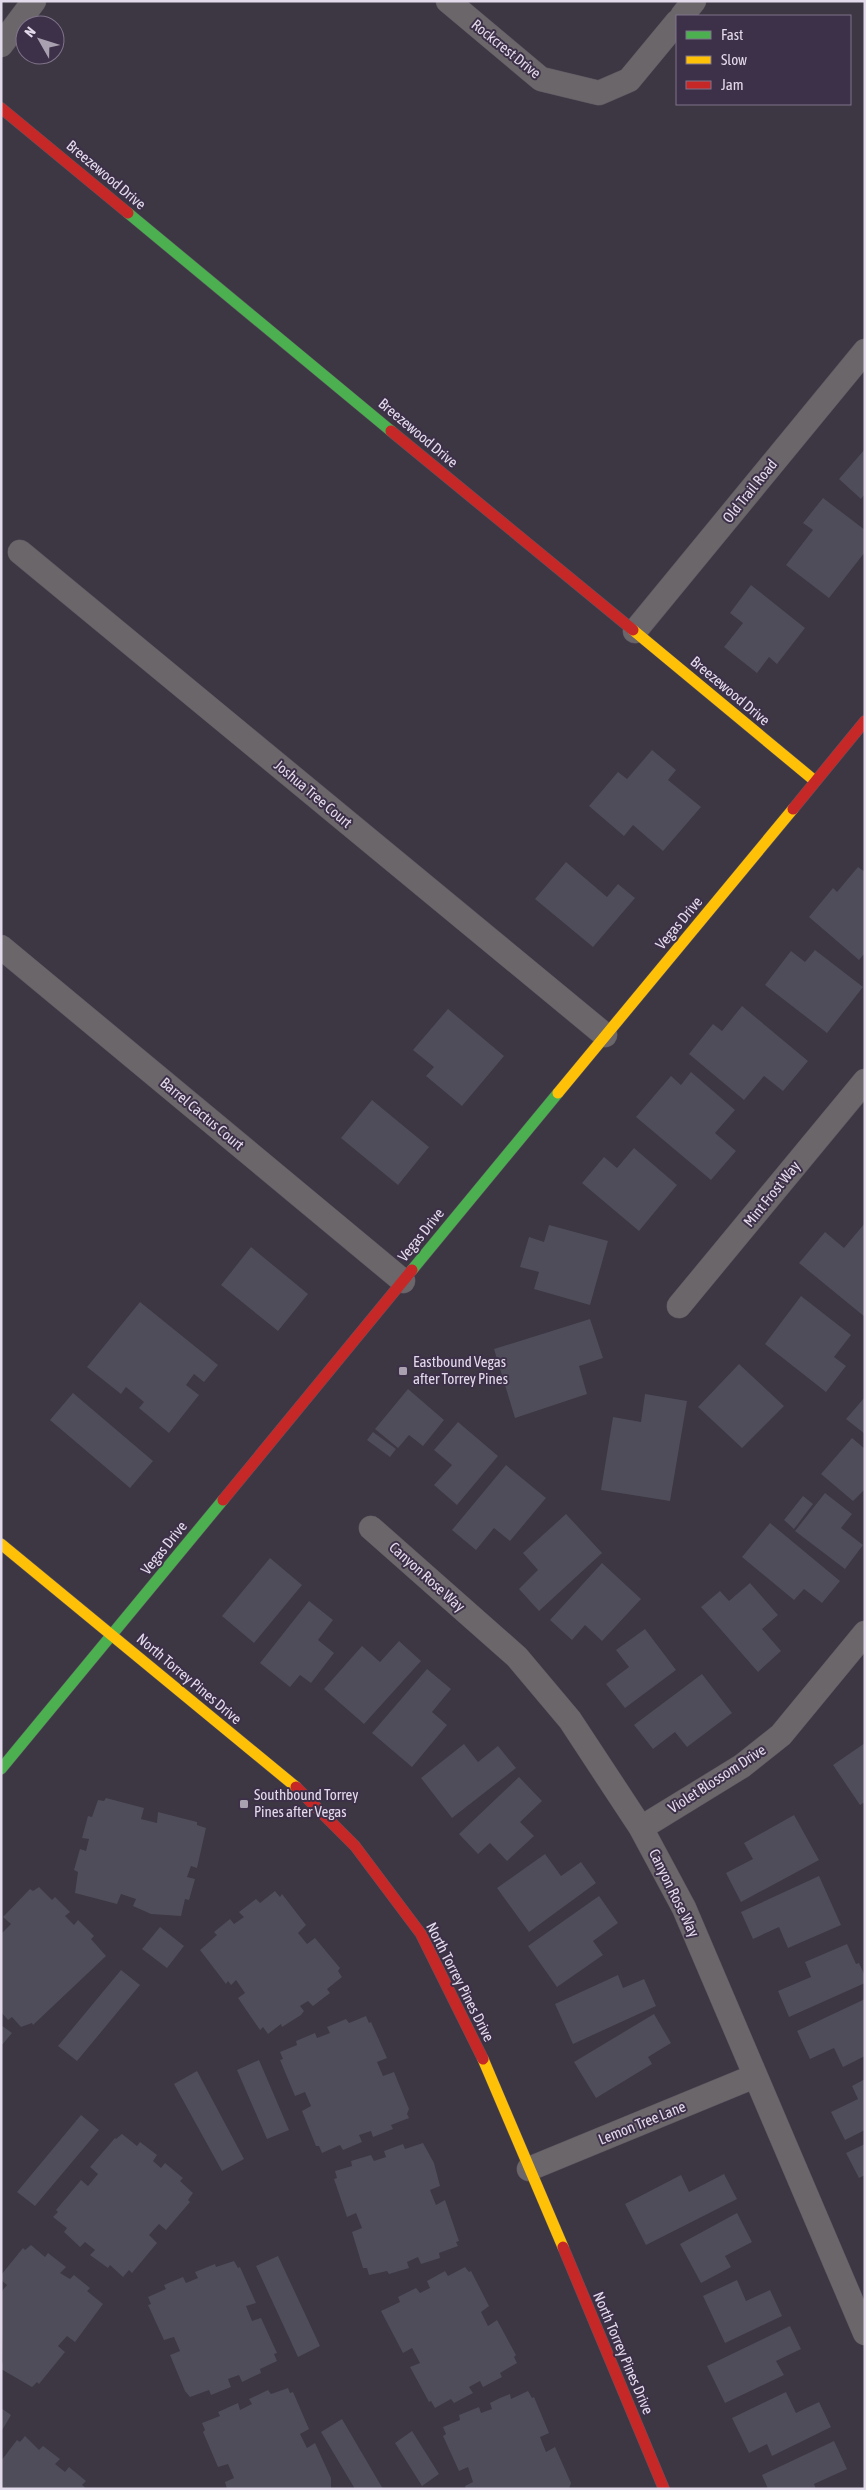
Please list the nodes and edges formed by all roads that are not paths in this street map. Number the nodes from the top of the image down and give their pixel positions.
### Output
1 (34, 1) edge
2 (448, 1) edge
3 (694, 1) edge
4 (683, 15) edge
5 (676, 23) edge
6 (1, 44) edge
7 (1, 108) edge
8 (865, 351) edge
9 (20, 552) dead end
10 (635, 631) junction
11 (865, 721) edge
12 (815, 781) junction
13 (1, 947) edge
14 (605, 1035) junction
15 (865, 1081) edge
16 (403, 1281) junction
17 (680, 1306) dead end
18 (371, 1528) dead end
19 (1, 1544) edge
20 (865, 1633) edge
21 (112, 1635) junction
22 (1, 1769) edge
23 (641, 1828) junction
24 (755, 2076) junction
25 (529, 2169) junction
26 (865, 2334) edge
27 (664, 2489) edge

1 - 6 street
2 - 5 street, Rockcrest Drive
3 - 4 street
7 - 10 main road, Breezewood Drive
8 - 10 street, Old Trail Road
9 - 14 street, Joshua Tree Court
10 - 12 main road, Breezewood Drive
11 - 12 main road, Vegas Drive
12 - 14 main road, Vegas Drive
13 - 16 street, Barrel Cactus Court
14 - 16 main road, Vegas Drive
15 - 17 street, Mint Frost Way
16 - 21 main road, Vegas Drive
18 - 23 street, Canyon Rose Way
19 - 21 main road, North Torrey Pines Drive
20 - 23 street, Violet Blossom Drive
21 - 22 main road, Vegas Drive
21 - 25 main road, North Torrey Pines Drive
23 - 24 street, Canyon Rose Way
24 - 25 street, Lemon Tree Lane
24 - 26 street, Canyon Rose Way
25 - 27 main road, North Torrey Pines Drive

